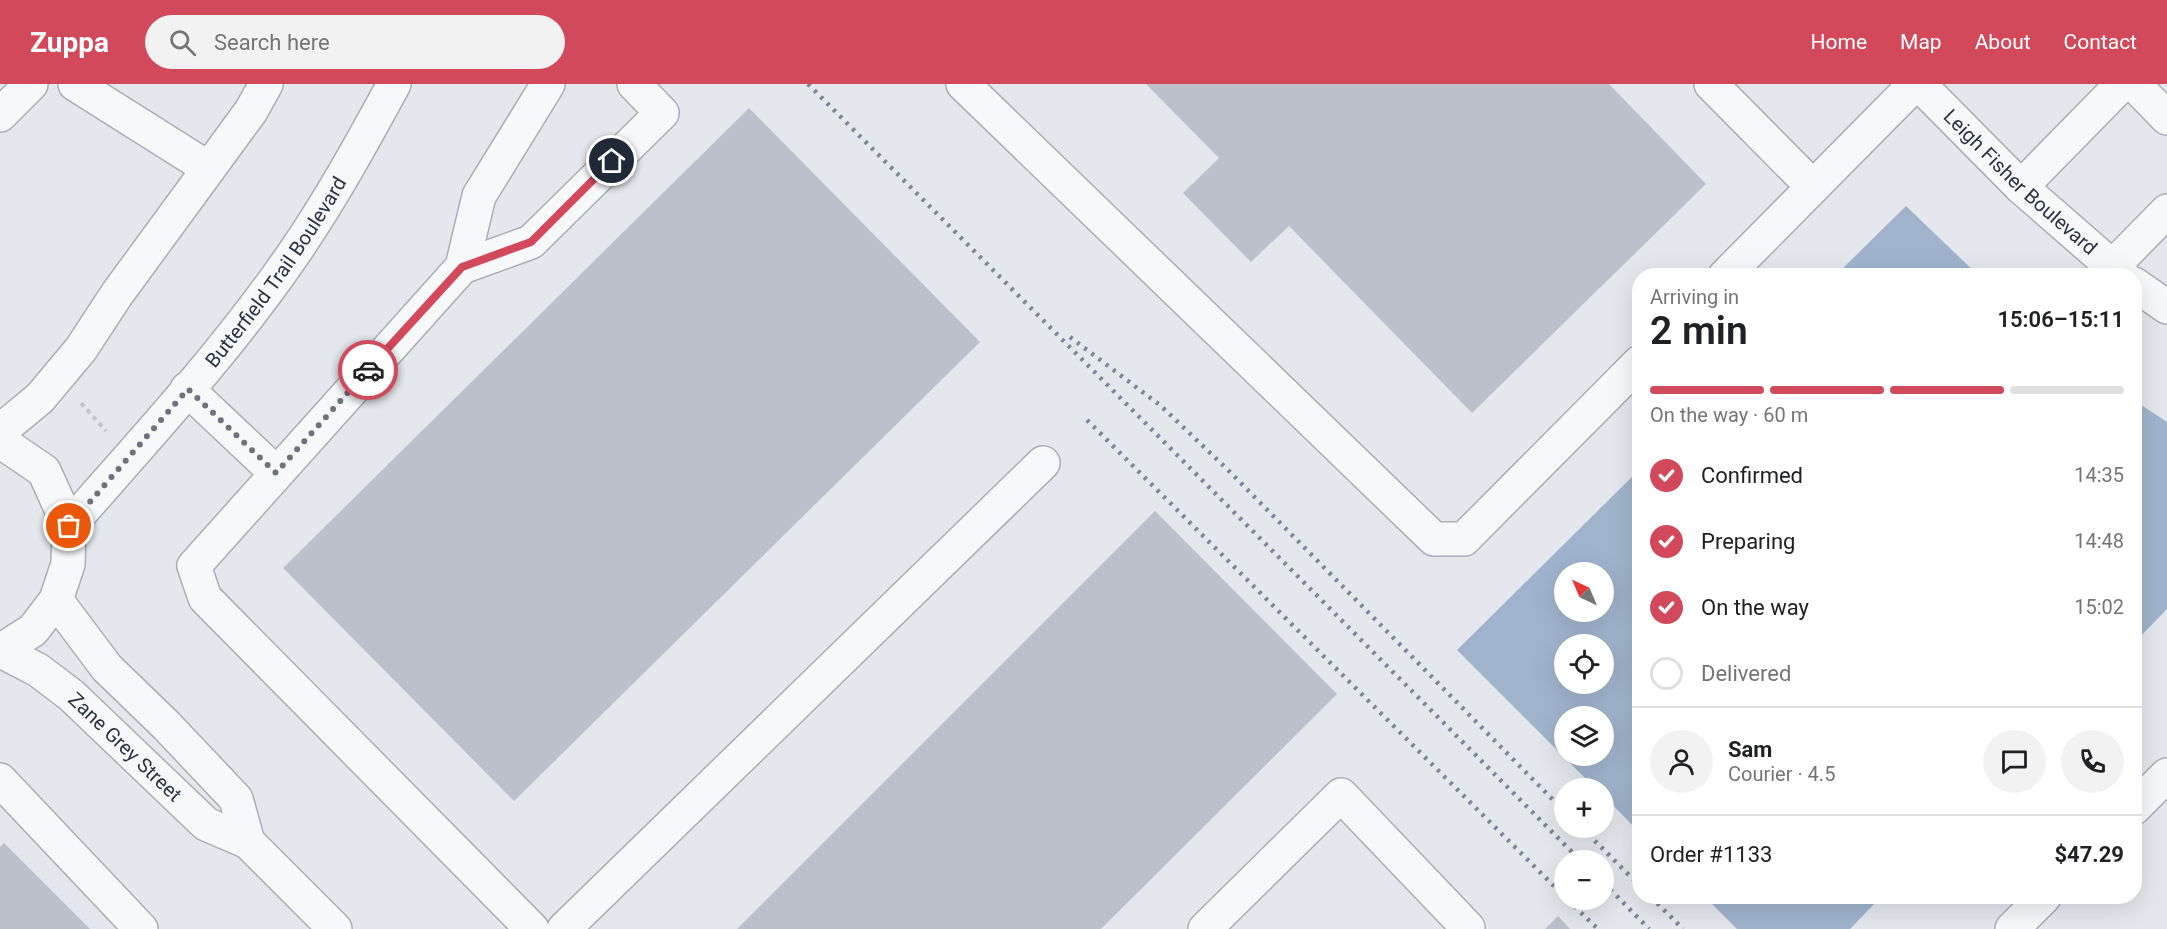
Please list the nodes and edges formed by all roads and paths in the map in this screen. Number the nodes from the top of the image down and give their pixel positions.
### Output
1 (31, 84) edge
2 (75, 84) edge
3 (266, 84) edge
4 (394, 84) edge
5 (548, 84) edge
6 (634, 84) edge
7 (963, 84) edge
8 (1711, 84) edge
9 (1917, 84) edge
10 (2122, 84) edge
11 (2134, 84) edge
12 (0, 115) edge
13 (2167, 118) edge
14 (208, 168) junction
15 (1813, 187) junction
16 (2021, 187) junction
17 (2167, 212) edge
18 (462, 267) junction
19 (1733, 268) edge
20 (2114, 268) edge
21 (2128, 268) edge
22 (2142, 289) edge
23 (2167, 307) edge
24 (1632, 370) edge
25 (188, 389) junction
26 (74, 396) dead end
27 (0, 431) edge
28 (109, 433) dead end
29 (0, 441) edge
30 (1043, 463) dead end
31 (276, 473) junction
32 (69, 526) junction
33 (56, 600) junction
34 (0, 651) edge
35 (2167, 775) edge
36 (0, 780) edge
37 (2142, 800) edge
38 (248, 842) junction
39 (2037, 904) edge
40 (141, 929) edge
41 (335, 929) edge
42 (532, 929) edge
43 (564, 929) edge
44 (1205, 929) edge
45 (1467, 929) edge
46 (2012, 929) edge

1 - 12 street
2 - 14 street
3 - 14 street
4 - 25 street, Butterfield Trail Boulevard
5 - 18 street
6 - 18 street
7 - 24 street
8 - 15 street
9 - 15 street
9 - 16 street, Leigh Fisher Boulevard
10 - 16 street
11 - 13 street
14 - 27 street
15 - 19 street
16 - 20 street, Leigh Fisher Boulevard
17 - 21 street
18 - 31 street
22 - 23 street, Leigh Fisher Boulevard
25 - 31 street
25 - 32 street, Butterfield Trail Boulevard
26 - 28 path
29 - 32 street
30 - 43 street
31 - 42 street
32 - 33 street
33 - 34 street
33 - 38 street, Zane Grey Street
34 - 38 street, Zane Grey Street
35 - 37 street
36 - 40 street
38 - 41 street, Zane Grey Street
39 - 46 street
44 - 45 street

